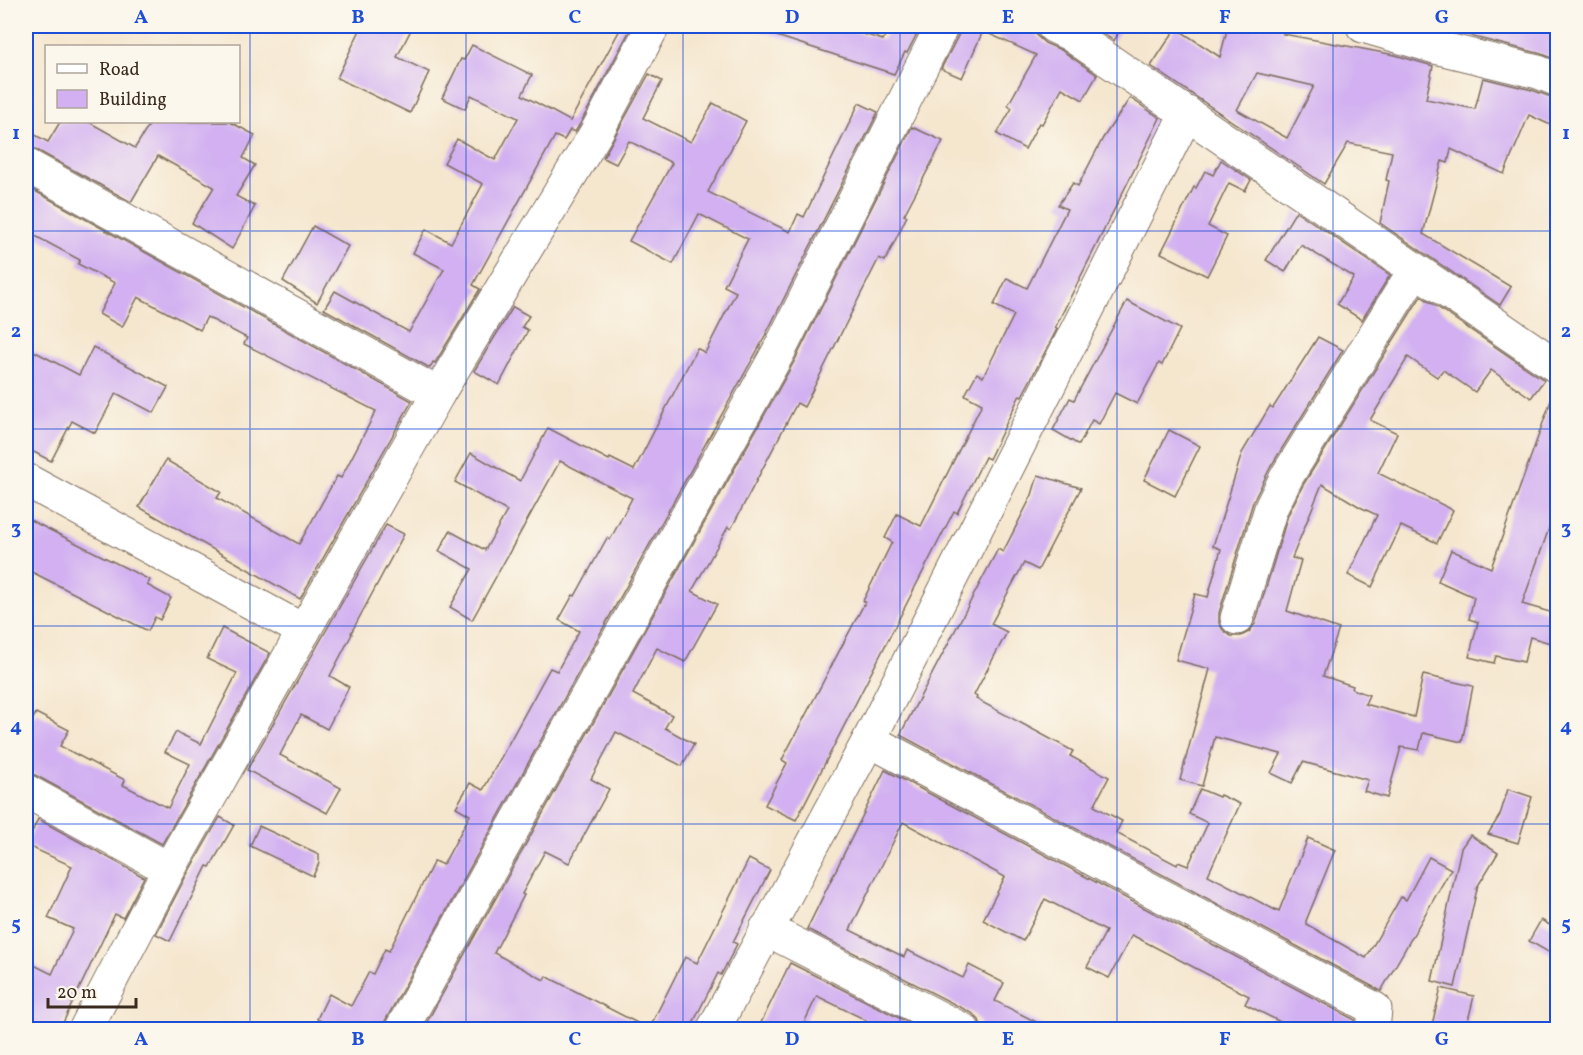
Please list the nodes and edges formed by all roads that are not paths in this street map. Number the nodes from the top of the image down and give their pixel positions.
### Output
1 (653, 26) edge
2 (942, 26) edge
3 (1053, 26) edge
4 (1363, 26) edge
5 (1557, 80) edge
6 (1187, 113) junction
7 (26, 165) edge
8 (1415, 270) junction
9 (1557, 367) edge
10 (438, 394) junction
11 (26, 480) edge
12 (1238, 618) dead end
13 (304, 631) junction
14 (869, 740) junction
15 (26, 791) edge
16 (169, 869) junction
17 (766, 929) junction
18 (86, 1029) edge
19 (401, 1029) edge
20 (713, 1029) edge
21 (963, 1029) edge
22 (1373, 1029) edge

1 - 10 street
2 - 19 street
3 - 6 street
4 - 5 street
6 - 8 street
6 - 14 street
7 - 10 street
8 - 9 street
8 - 12 street
10 - 13 street
11 - 13 street
13 - 16 street
14 - 17 street
14 - 22 street
15 - 16 street
16 - 18 street
17 - 20 street
17 - 21 street

